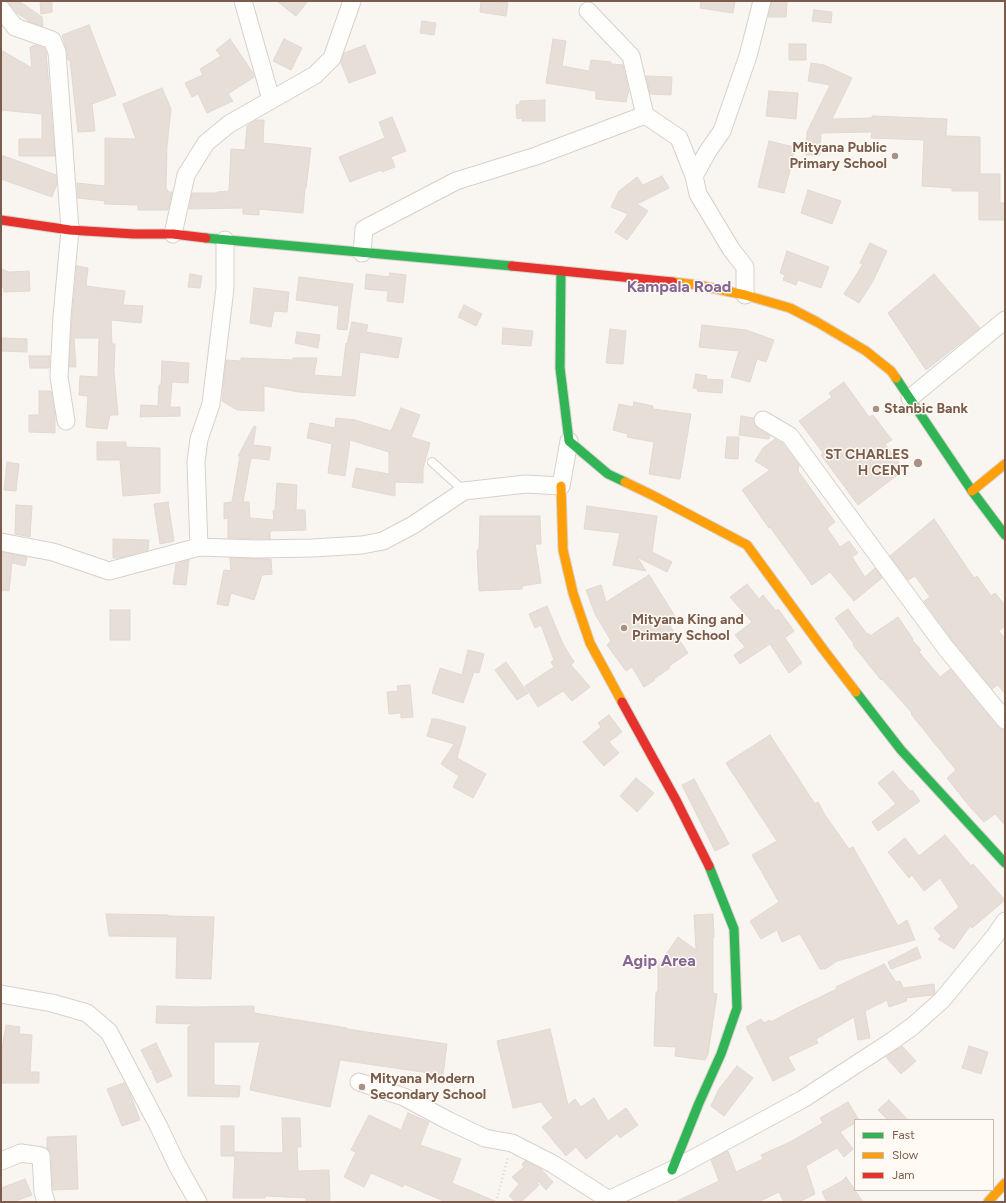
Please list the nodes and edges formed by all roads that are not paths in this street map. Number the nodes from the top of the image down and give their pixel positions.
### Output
1 (243, 1) edge
2 (352, 1) edge
3 (762, 1) edge
4 (1, 9) edge
5 (588, 12) dead end
6 (271, 99) junction
7 (644, 115) junction
8 (694, 176) junction
9 (1, 220) edge
10 (70, 230) junction
11 (173, 234) junction
12 (225, 240) junction
13 (362, 253) junction
14 (561, 271) junction
15 (745, 295) junction
16 (1005, 320) edge
17 (910, 398) junction
18 (763, 420) dead end
19 (66, 421) dead end
20 (569, 441) junction
21 (432, 462) dead end
22 (1005, 464) edge
23 (561, 486) junction
24 (972, 490) junction
25 (464, 491) junction
26 (1005, 535) edge
27 (1, 542) edge
28 (199, 547) junction
29 (1005, 720) edge
30 (1005, 863) edge
31 (1005, 921) edge
32 (1, 994) edge
33 (360, 1082) dead end
34 (1, 1161) edge
35 (672, 1170) junction
36 (1005, 1183) edge
37 (607, 1201) edge
38 (46, 1202) edge
39 (198, 1202) edge
40 (988, 1202) edge

1 - 6 street
2 - 6 street
3 - 8 street
4 - 10 street
5 - 7 street
6 - 11 street
7 - 8 street
7 - 13 street
8 - 15 street
9 - 10 street
10 - 11 street
10 - 19 street
11 - 12 street
12 - 13 street
12 - 28 street
13 - 14 street
14 - 15 street
14 - 20 street
15 - 17 street
16 - 17 street
17 - 24 street
18 - 29 street
20 - 23 street
20 - 30 street
21 - 25 lane
22 - 24 street
23 - 25 street
23 - 35 street
24 - 26 street
25 - 28 street
27 - 28 street
31 - 35 street
32 - 39 street
33 - 37 street
34 - 38 street
35 - 37 street
36 - 40 street

